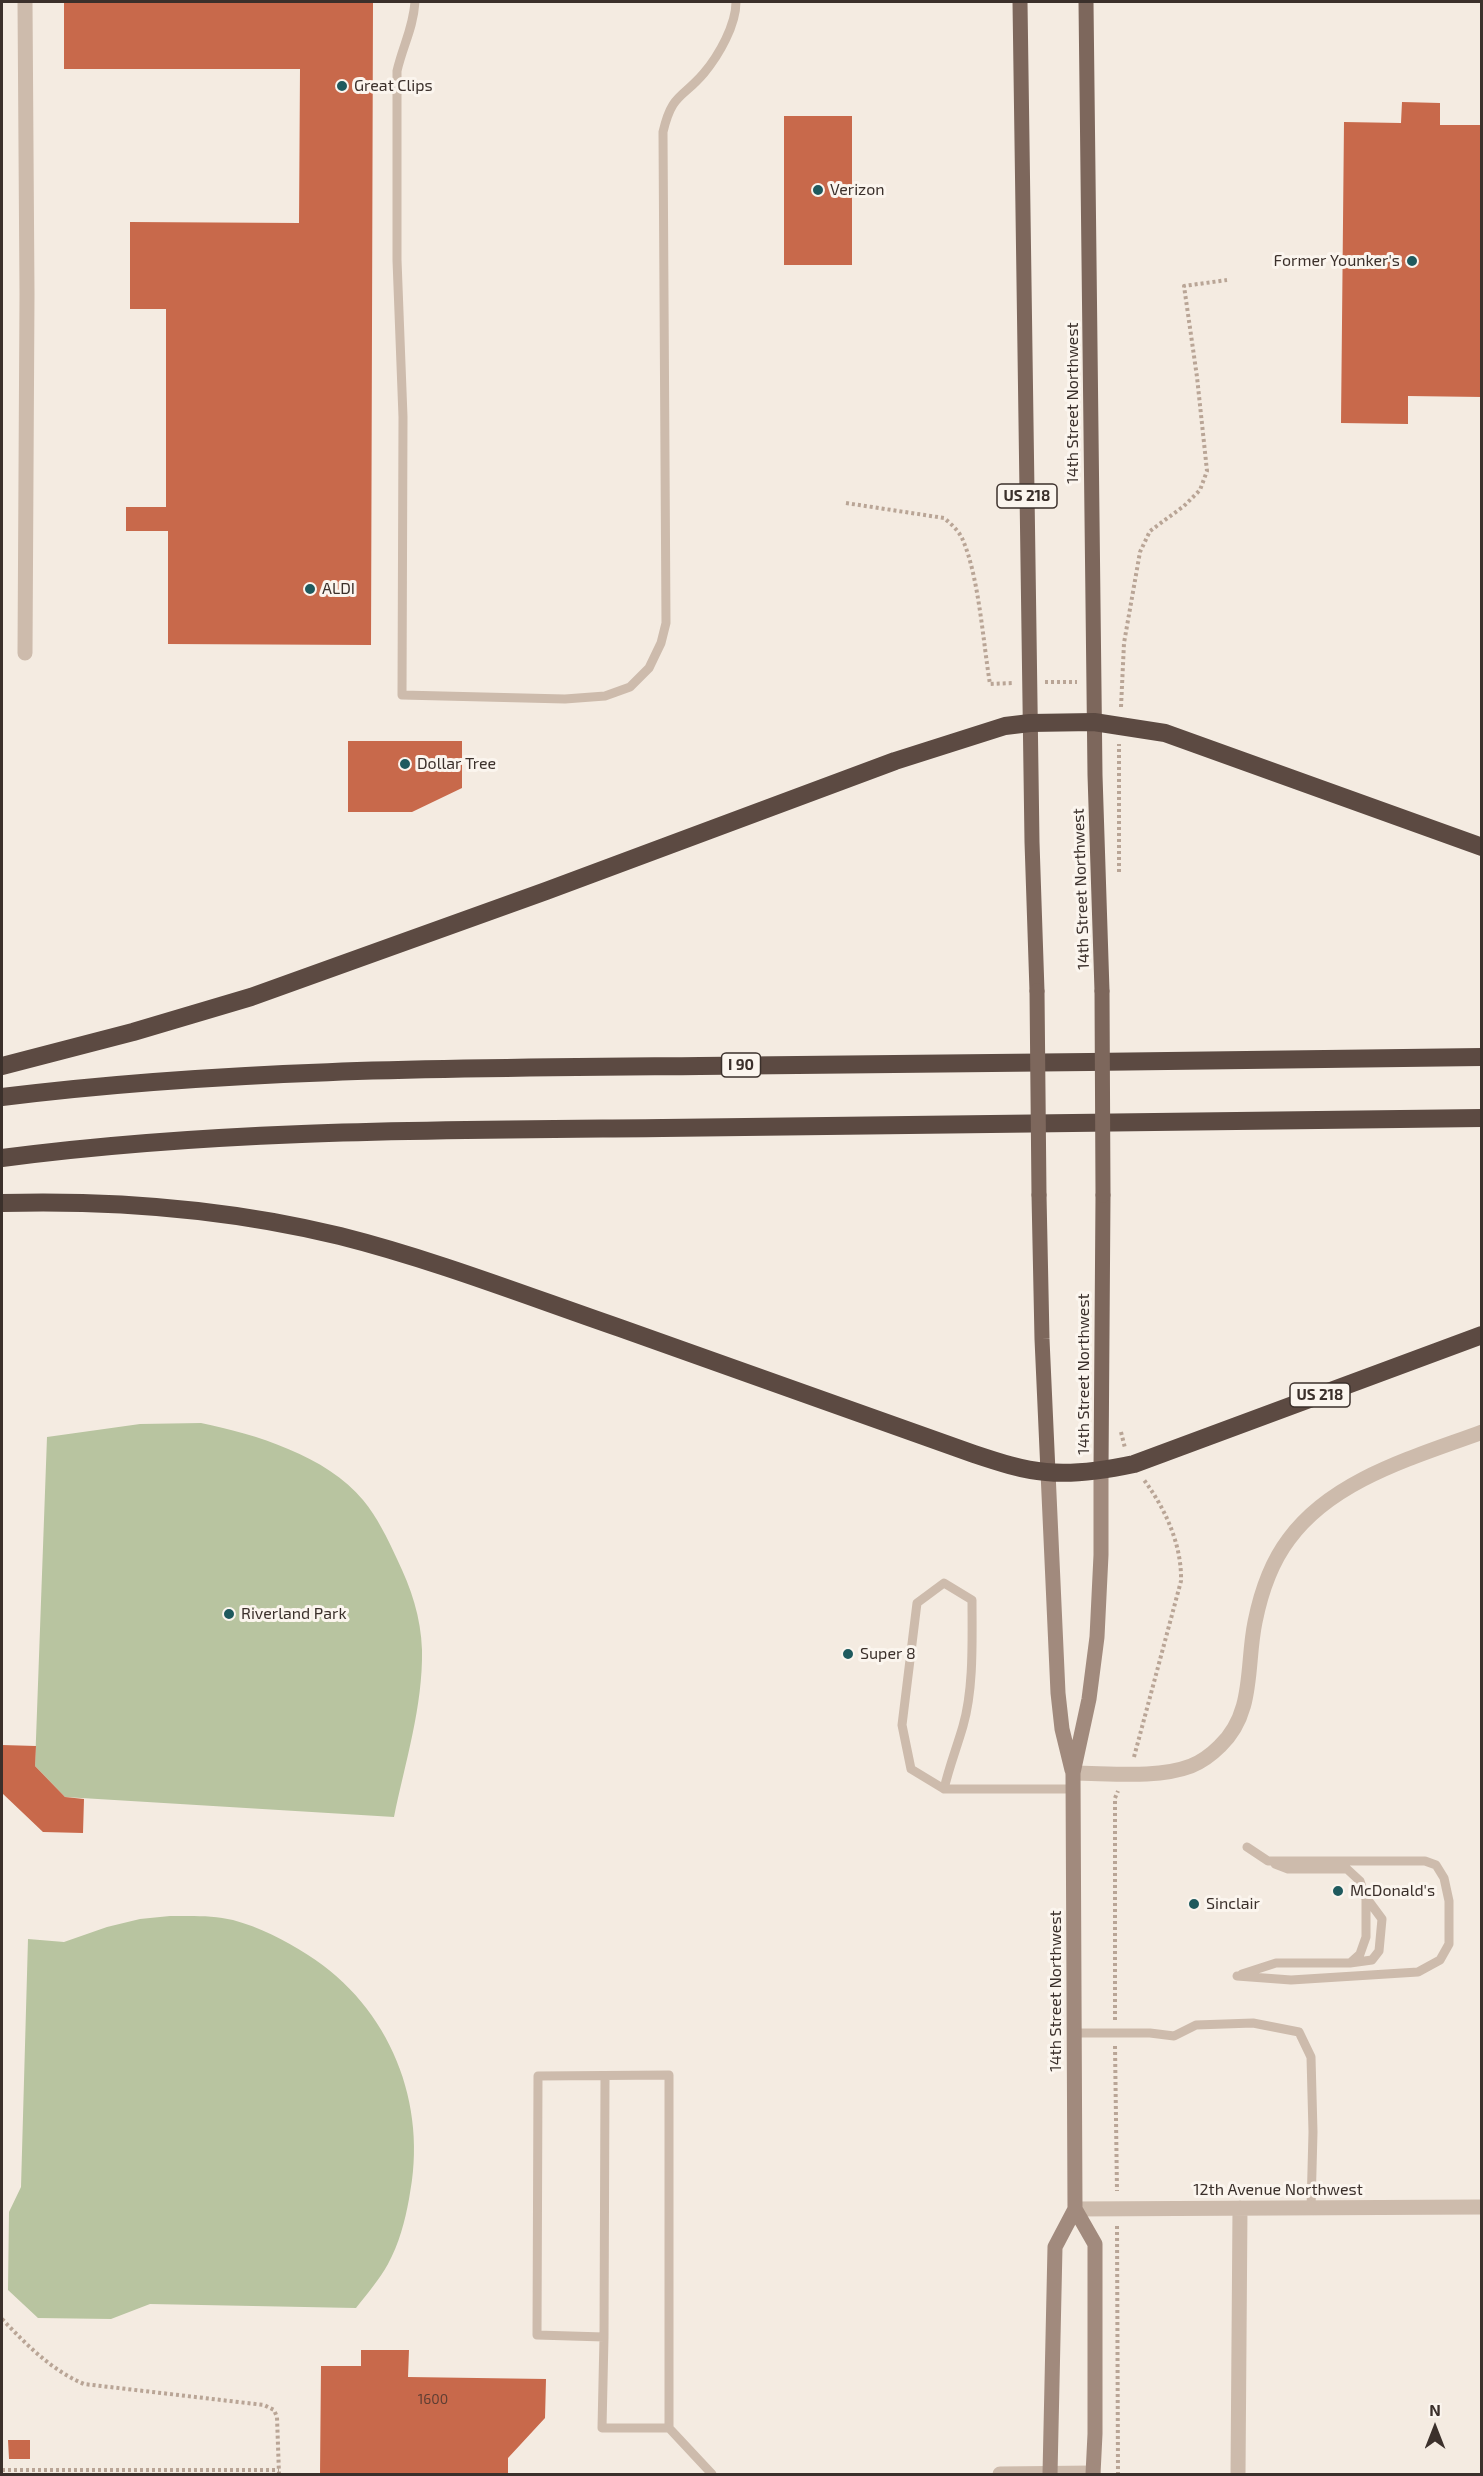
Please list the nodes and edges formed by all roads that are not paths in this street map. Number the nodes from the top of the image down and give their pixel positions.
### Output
1 (25, 2) edge
2 (415, 2) edge
3 (736, 2) edge
4 (1020, 2) edge
5 (1086, 2) edge
6 (25, 653) dead end
7 (1094, 722) junction
8 (1030, 723) junction
9 (1482, 847) edge
10 (1482, 1057) edge
11 (2, 1066) edge
12 (2, 1096) edge
13 (1482, 1118) edge
14 (2, 1158) edge
15 (2, 1203) edge
16 (1482, 1335) edge
17 (1482, 1432) edge
18 (1101, 1470) junction
19 (1048, 1472) junction
20 (1073, 1773) junction
21 (944, 1789) junction
22 (1072, 1790) junction
23 (1247, 1847) dead end
24 (1268, 1861) junction
25 (1365, 1896) junction
26 (1350, 1963) junction
27 (1074, 2033) junction
28 (605, 2076) junction
29 (1482, 2207) edge
30 (1240, 2208) junction
31 (1311, 2208) junction
32 (1075, 2209) junction
33 (604, 2337) junction
34 (669, 2428) junction
35 (1050, 2473) edge
36 (1093, 2474) edge
37 (712, 2475) edge
38 (1000, 2475) edge
39 (1238, 2475) edge

1 - 6 street
2 - 3 lane
4 - 8 main road, 14th Street Northwest / US 218
5 - 7 main road, 14th Street Northwest
7 - 8 highway
7 - 9 highway
7 - 18 main road, 14th Street Northwest, bridge
8 - 11 highway
8 - 19 main road, 14th Street Northwest / US 218, bridge
10 - 12 highway, I 90
13 - 14 highway
15 - 19 highway
16 - 18 highway, US 218
17 - 20 street
18 - 19 highway, US 218
18 - 20 main road, 14th Street Northwest
19 - 20 main road, 14th Street Northwest
20 - 22 main road, 14th Street Northwest
21 - 21 lane
21 - 22 lane
22 - 27 main road, 14th Street Northwest
23 - 24 lane
24 - 25 lane
24 - 26 lane
25 - 26 lane
25 - 26 lane
27 - 31 lane
27 - 32 main road, 14th Street Northwest
28 - 33 lane
28 - 33 lane
28 - 34 lane
29 - 31 street, 12th Avenue Northwest
30 - 31 street, 12th Avenue Northwest
30 - 32 street, 12th Avenue Northwest
30 - 39 street
32 - 35 main road, 14th Street Northwest
32 - 36 main road, 14th Street Northwest
33 - 34 lane
34 - 37 lane
35 - 36 street
35 - 38 street

